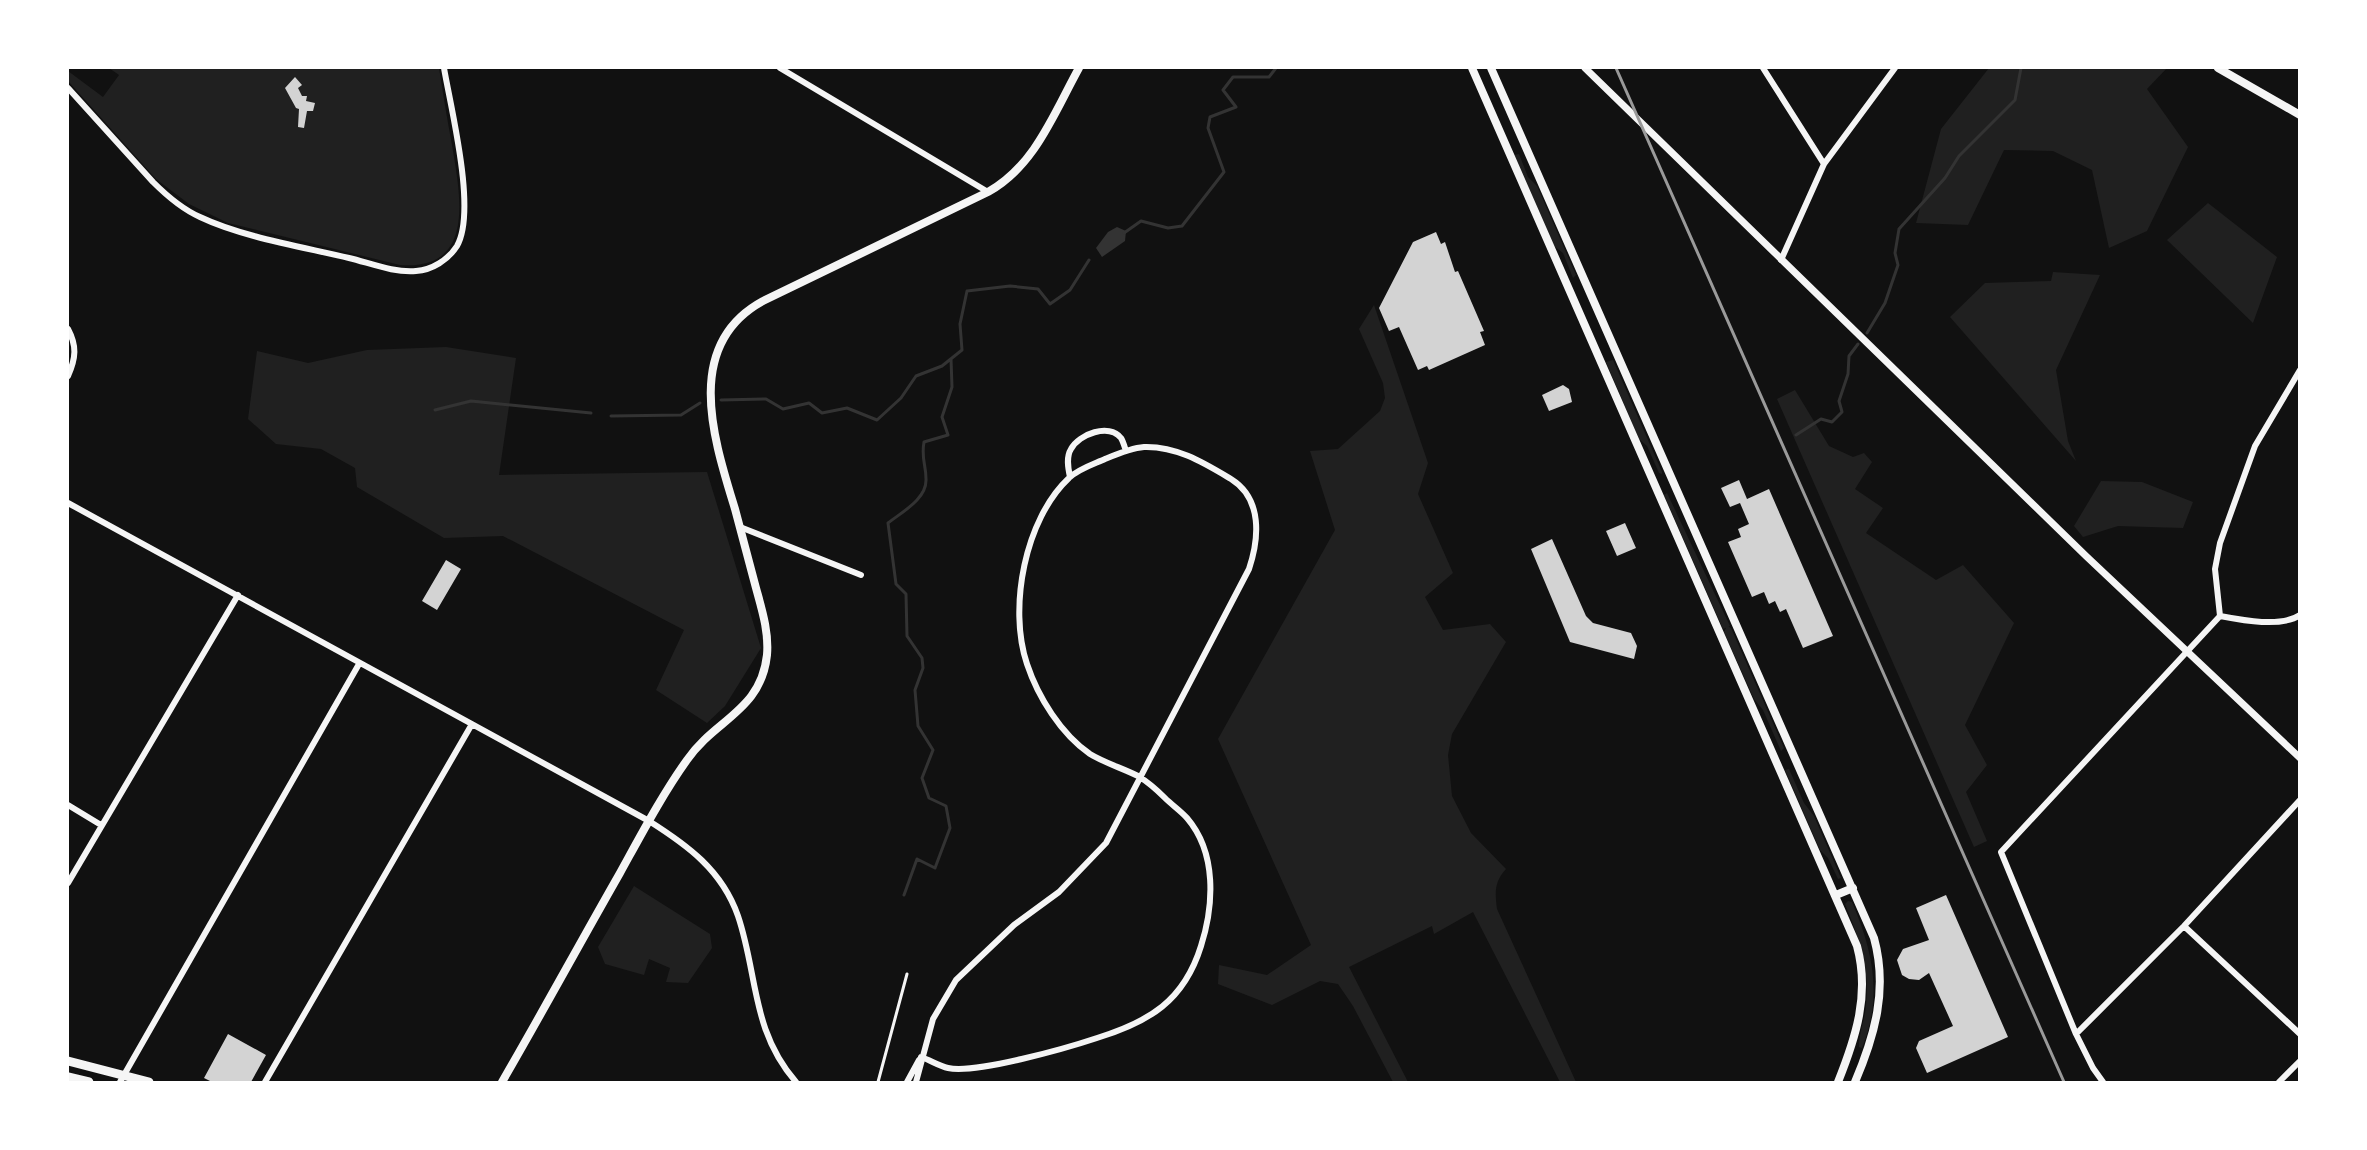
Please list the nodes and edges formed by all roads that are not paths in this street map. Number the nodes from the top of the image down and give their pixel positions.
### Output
1 (444, 68) edge
2 (780, 68) edge
3 (1079, 68) edge
4 (1472, 68) edge
5 (1491, 68) edge
6 (1585, 68) edge
7 (1763, 68) edge
8 (1895, 68) edge
9 (2218, 68) edge
10 (1497, 81) junction
11 (68, 88) edge
12 (1481, 88) junction
13 (2300, 115) edge
14 (1824, 164) junction
15 (988, 192) junction
16 (1781, 260) junction
17 (68, 329) edge
18 (2300, 370) edge
19 (68, 376) edge
20 (1126, 452) junction
21 (1070, 477) junction
22 (68, 503) edge
23 (740, 527) junction
24 (861, 575) dead end
25 (238, 595) junction
26 (2300, 615) edge
27 (2220, 616) junction
28 (2188, 654) junction
29 (359, 664) junction
30 (472, 724) junction
31 (2300, 758) edge
32 (1139, 777) junction
33 (2300, 800) edge
34 (68, 805) edge
35 (649, 820) junction
36 (101, 825) junction
37 (68, 883) edge
38 (1853, 888) junction
39 (1836, 895) junction
40 (2184, 926) junction
41 (907, 974) dead end
42 (2300, 1034) edge
43 (2076, 1035) junction
44 (921, 1057) junction
45 (68, 1061) edge
46 (2300, 1061) edge
47 (68, 1077) edge
48 (122, 1079) edge
49 (89, 1083) edge
50 (149, 1083) edge
51 (265, 1083) edge
52 (502, 1083) edge
53 (796, 1083) edge
54 (878, 1083) edge
55 (907, 1083) edge
56 (916, 1083) edge
57 (1838, 1083) edge
58 (1855, 1083) edge
59 (2103, 1083) edge
60 (2279, 1083) edge

1 - 11 street
2 - 15 street
3 - 15 main road
4 - 12 main road
5 - 10 main road
6 - 16 street
7 - 14 street
8 - 14 street
9 - 13 main road
10 - 12 main road
10 - 38 main road
12 - 39 main road
14 - 16 street
15 - 23 main road
16 - 28 street
17 - 19 street
18 - 27 street
20 - 21 street
20 - 21 street
20 - 32 street
21 - 32 street
22 - 25 street
23 - 24 street
23 - 35 main road
25 - 29 street
25 - 36 street
26 - 27 street
27 - 28 street
28 - 31 street
28 - 43 street
29 - 30 street
29 - 48 street
30 - 35 street
30 - 51 street
32 - 44 street
32 - 44 street
33 - 40 street
34 - 36 street
35 - 52 main road
35 - 53 street
36 - 37 street
38 - 39 main road
38 - 58 main road
39 - 57 main road
40 - 42 street
40 - 43 street
41 - 54 lane
43 - 59 street
44 - 55 street
44 - 56 street
45 - 48 highway
46 - 60 street
47 - 49 highway
48 - 50 highway

